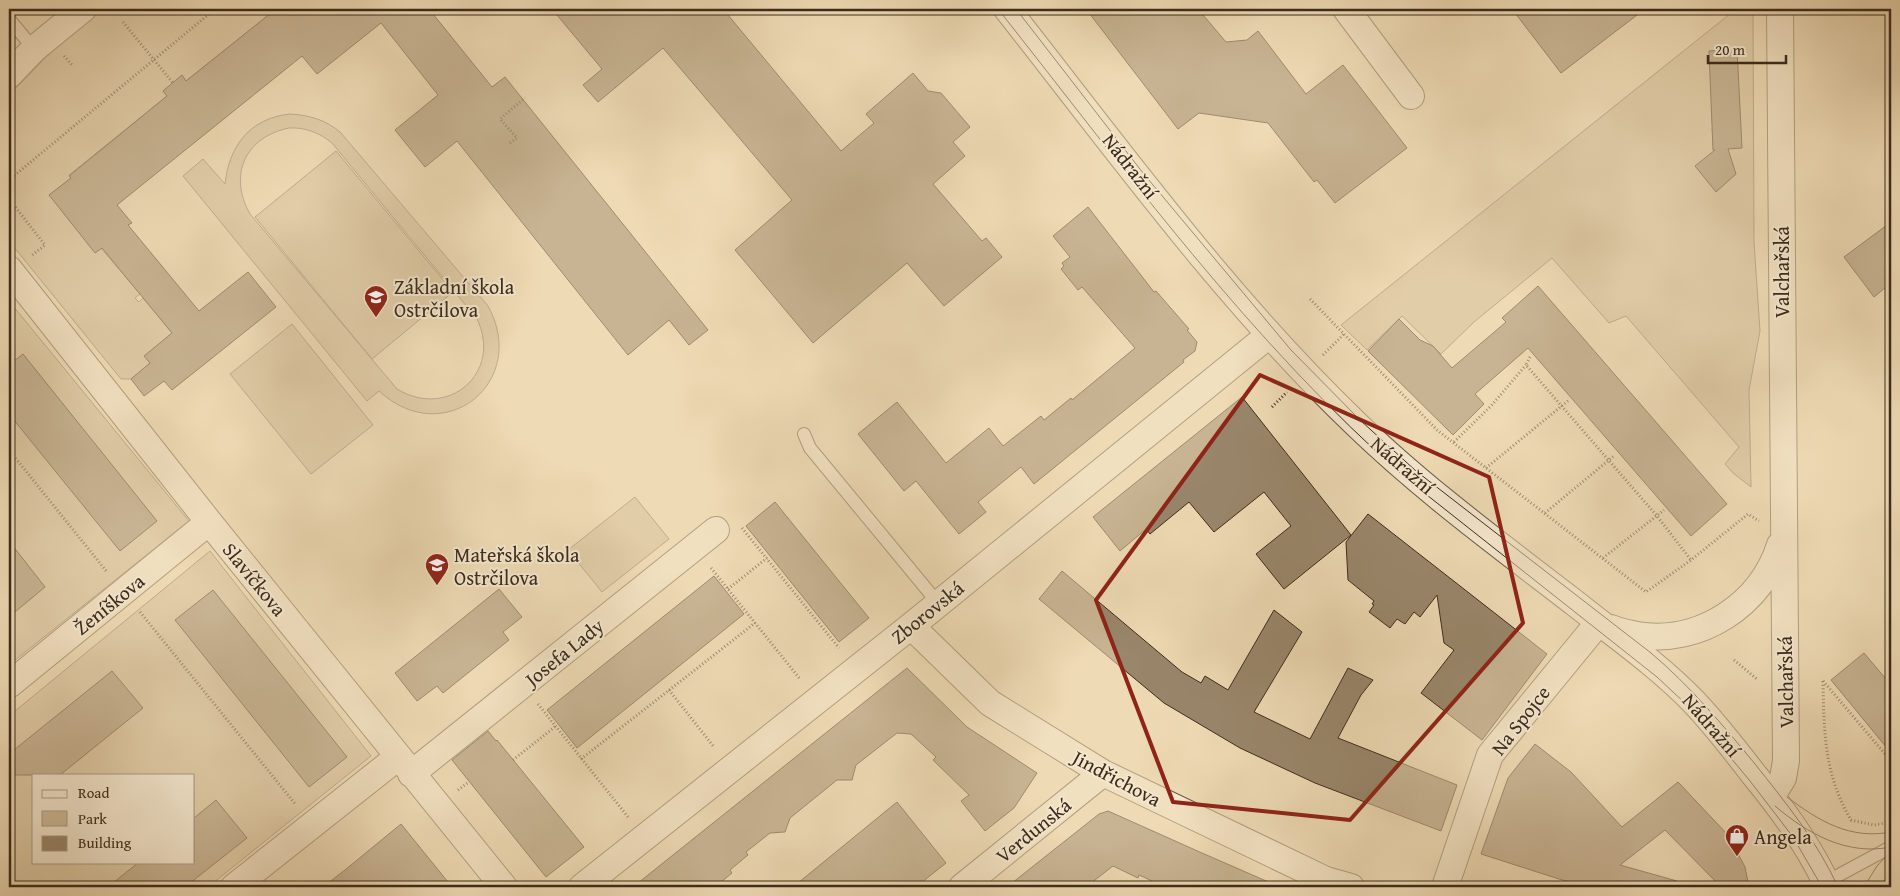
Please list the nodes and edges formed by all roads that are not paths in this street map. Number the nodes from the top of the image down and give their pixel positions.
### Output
1 (83, 9) edge
2 (1007, 9) edge
3 (1346, 9) edge
4 (1782, 16) edge
5 (9, 19) edge
6 (34, 49) junction
7 (9, 75) edge
8 (1411, 96) dead end
9 (10, 270) edge
10 (1269, 335) junction
11 (804, 434) dead end
12 (209, 522) junction
13 (727, 527) road end
14 (1783, 535) junction
15 (938, 603) junction
16 (1599, 622) junction
17 (911, 626) junction
18 (9, 685) edge
19 (404, 766) junction
20 (1103, 773) junction
21 (1772, 796) junction
22 (1891, 847) edge
23 (1322, 884) edge
24 (1827, 885) edge
25 (234, 887) edge
26 (504, 887) edge
27 (582, 887) edge
28 (962, 887) edge
29 (1351, 887) edge
30 (1445, 887) edge

1 - 6 street
2 - 10 street, Nádražní
3 - 8 street
4 - 14 street, Valchařská
5 - 6 lane
6 - 7 street
9 - 12 street, Slavíčkova
10 - 15 street, Zborovská
10 - 16 street, Nádražní
11 - 15 lane
12 - 18 street, Ženíškova
12 - 19 street, Slavíčkova
13 - 19 street, Josefa Lady
14 - 16 street, Valchařská
14 - 21 street, Valchařská
15 - 17 street, Zborovská
16 - 21 street, Nádražní
16 - 30 street, Na Spojce
17 - 20 street, Jindřichova
17 - 27 street, Zborovská
19 - 25 street, Josefa Lady
19 - 26 street, Slavíčkova
20 - 23 street, Jindřichova
20 - 28 street, Verdunská
21 - 24 street, Nádražní
22 - 24 lane
23 - 29 street, Jindřichova

